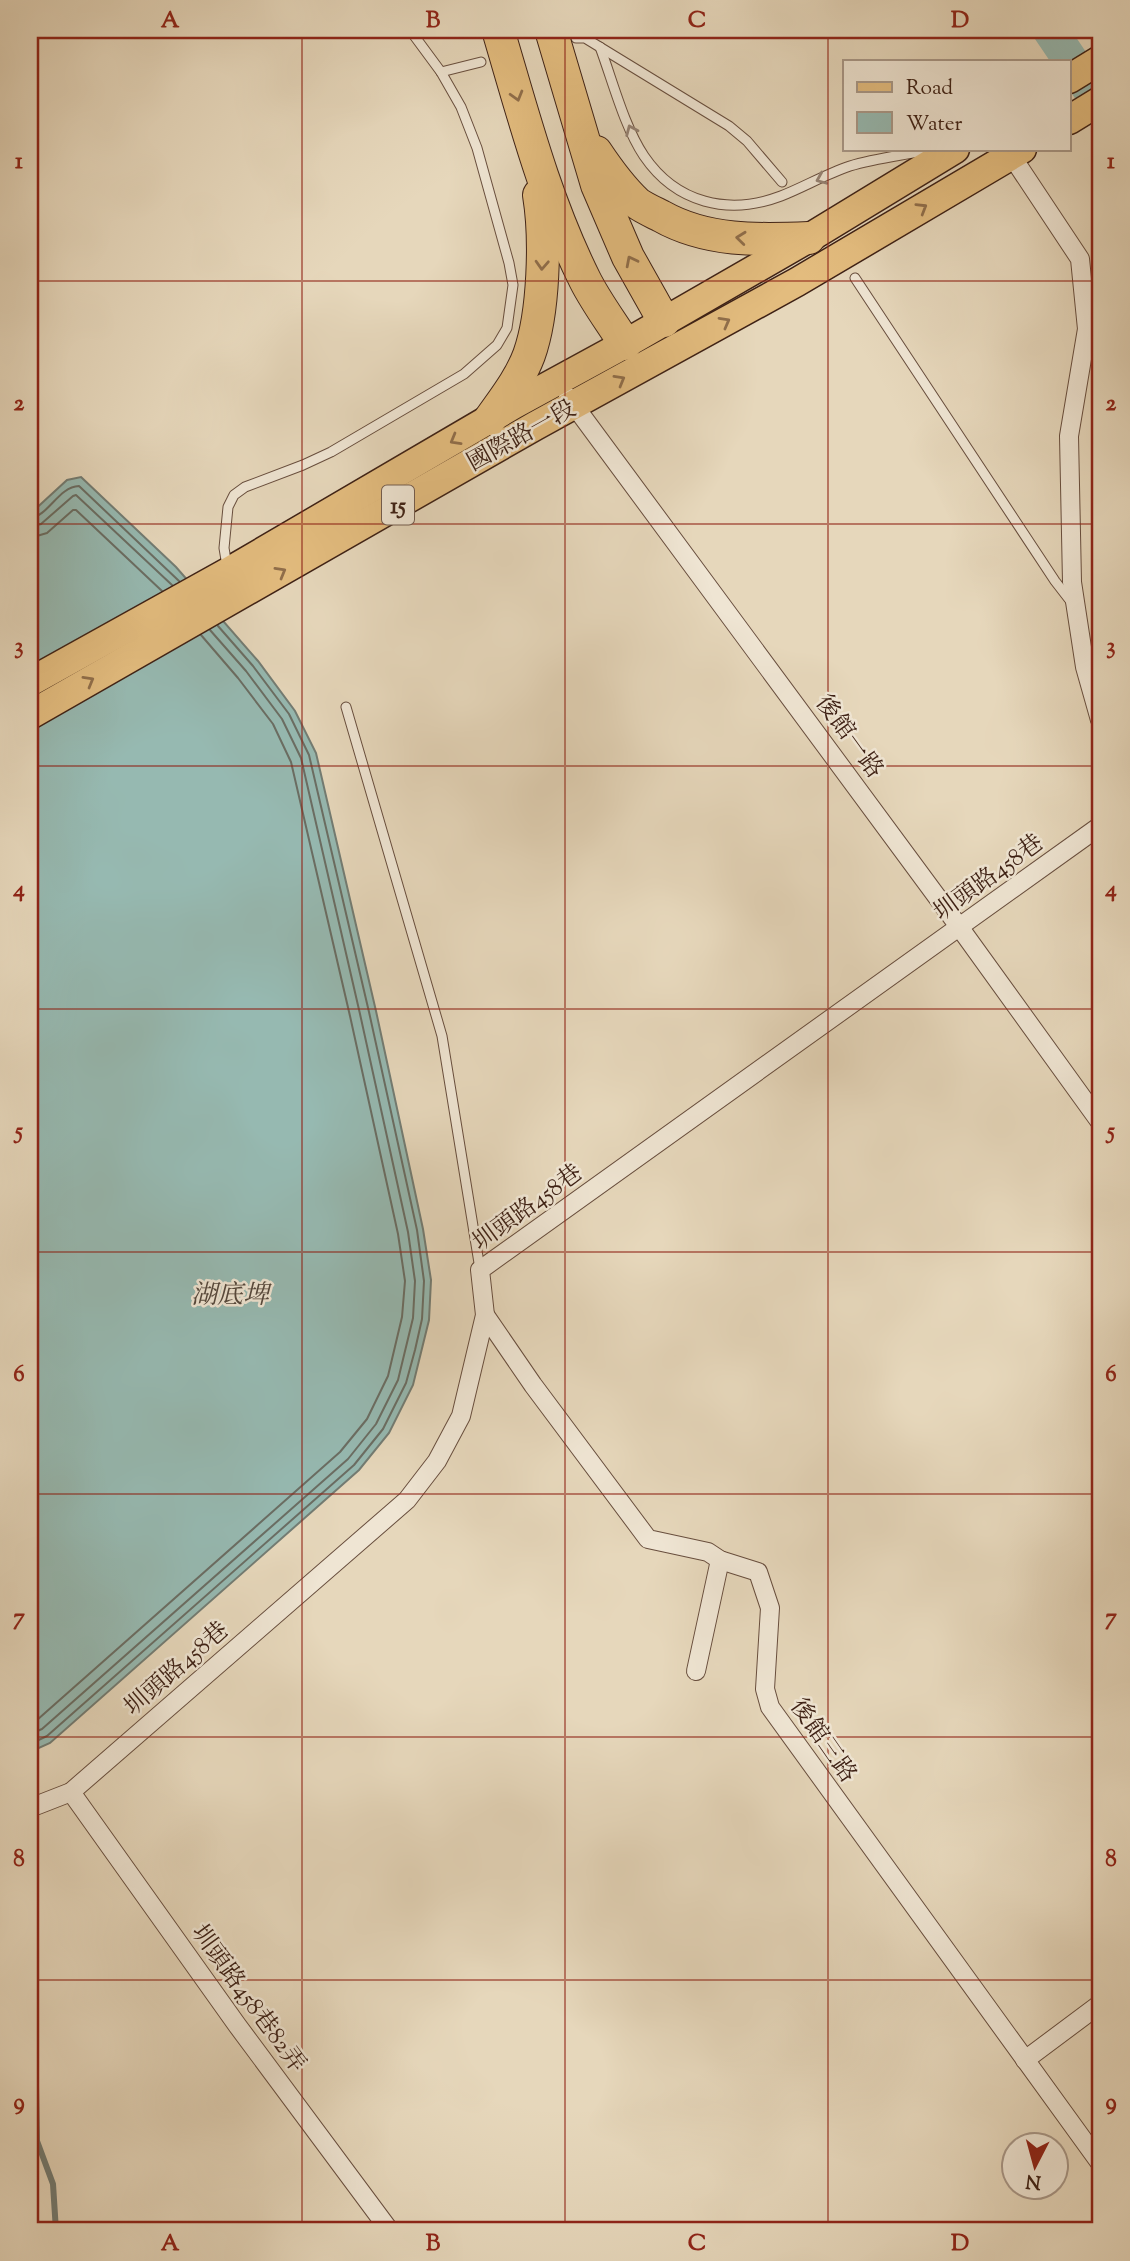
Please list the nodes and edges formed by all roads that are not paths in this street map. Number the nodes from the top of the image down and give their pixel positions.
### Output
1 (410, 30) edge
2 (559, 33) edge
3 (494, 45) edge
4 (600, 47) junction
5 (1100, 60) edge
6 (441, 72) junction
7 (1070, 78) edge
8 (1100, 101) edge
9 (1070, 119) edge
10 (583, 134) junction
11 (532, 148) junction
12 (928, 150) edge
13 (953, 150) edge
14 (1017, 152) edge
15 (782, 182) dead end
16 (809, 238) junction
17 (855, 278) dead end
18 (664, 321) junction
19 (625, 344) junction
20 (666, 355) junction
21 (556, 382) junction
22 (574, 404) junction
23 (489, 419) junction
24 (228, 572) junction
25 (1076, 608) junction
26 (30, 682) edge
27 (346, 707) dead end
28 (30, 715) edge
29 (1100, 720) edge
30 (1100, 825) edge
31 (960, 928) junction
32 (1100, 1122) edge
33 (480, 1270) junction
34 (485, 1315) junction
35 (720, 1560) junction
36 (696, 1671) dead end
37 (71, 1792) junction
38 (30, 1808) edge
39 (1100, 2004) edge
40 (1025, 2060) junction
41 (1100, 2163) edge
42 (390, 2231) edge

1 - 6 lane
2 - 4 lane
2 - 10 highway
3 - 6 lane
3 -> 11 highway
12 -> 4 lane
4 - 15 lane
5 - 7 main road
6 - 24 lane
8 - 9 main road
16 -> 10 highway
18 -> 10 highway
11 - 19 highway
11 -> 23 highway
13 - 16 main road, 國際路一段 / 15
20 -> 14 main road, 國際路一段 / 15
14 - 25 street
16 - 18 main road, 國際路一段 / 15
17 - 25 lane
18 - 19 main road, 國際路一段 / 15
18 - 20 main road
19 - 20 main road
19 - 21 main road, 國際路一段 / 15
22 -> 20 main road, 國際路一段 / 15
21 - 22 street, 後館一路
21 - 23 main road, 國際路一段 / 15
28 -> 22 main road, 國際路一段 / 15
22 - 31 street, 後館一路
23 -> 24 main road, 國際路一段 / 15
24 - 26 main road, 國際路一段 / 15
25 - 29 street
27 - 33 lane
30 - 31 street, 圳頭路458巷
31 - 32 street, 後館一路
31 - 33 street, 圳頭路458巷
33 - 34 street, 圳頭路458巷
34 - 35 street, 後館三路
34 - 37 street, 圳頭路458巷
35 - 36 street
35 - 40 street, 後館三路
37 - 38 street, 圳頭路458巷
37 - 42 street, 圳頭路458巷82弄
39 - 40 street
40 - 41 street, 後館三路

